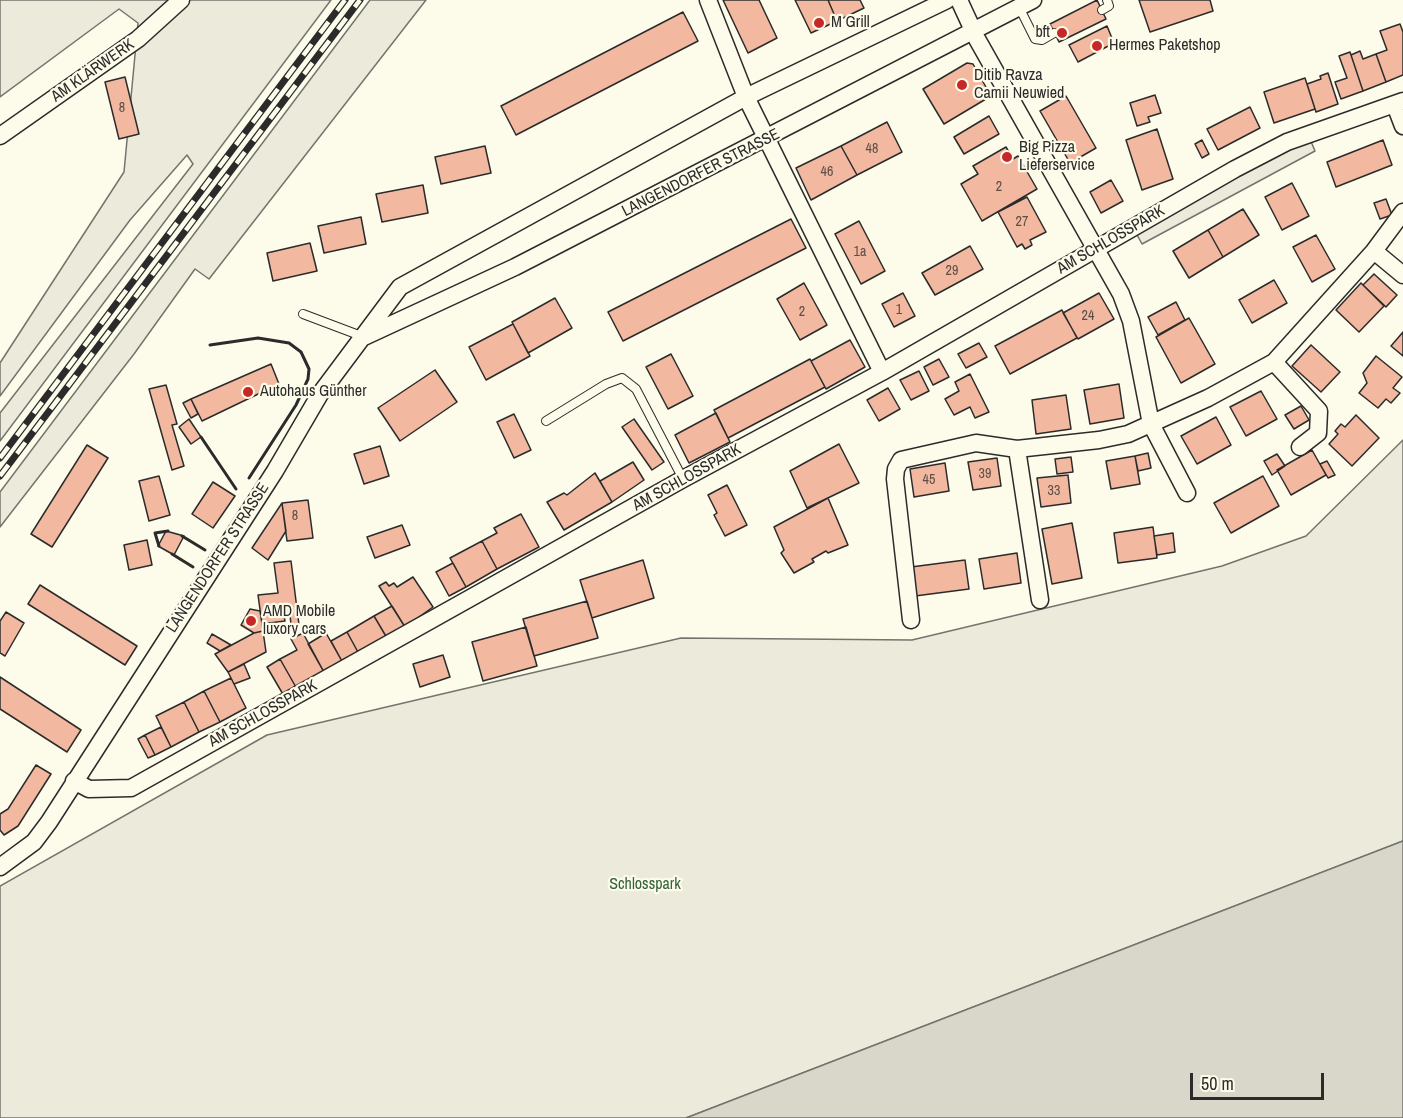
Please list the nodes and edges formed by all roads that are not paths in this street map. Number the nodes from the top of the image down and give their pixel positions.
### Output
1 (182, 0) edge
2 (708, 0) edge
3 (947, 0) edge
4 (959, 0) edge
5 (1107, 0) edge
6 (1026, 4) edge
7 (1102, 10) dead end
8 (973, 30) junction
9 (1054, 33) dead end
10 (746, 97) junction
11 (1399, 103) edge
12 (1403, 126) edge
13 (0, 136) edge
14 (767, 139) junction
15 (1403, 212) edge
16 (1096, 249) junction
17 (1374, 251) junction
18 (1403, 275) edge
19 (303, 314) dead end
20 (364, 337) junction
21 (1274, 362) junction
22 (882, 372) junction
23 (546, 421) dead end
24 (1151, 424) junction
25 (1300, 447) dead end
26 (1017, 449) junction
27 (683, 479) junction
28 (1187, 493) dead end
29 (1040, 600) dead end
30 (911, 620) dead end
31 (74, 781) junction
32 (0, 867) edge

1 - 13 street, AM KLÄRWERK
2 - 10 street
3 - 10 street, LANGENDORFER STRASSE
4 - 8 street
5 - 7 lane
6 - 8 street, LANGENDORFER STRASSE
6 - 9 lane
8 - 14 street, LANGENDORFER STRASSE
8 - 16 street
10 - 14 street
10 - 20 street, LANGENDORFER STRASSE
11 - 12 street
11 - 16 street, AM SCHLOSSPARK
14 - 20 street, LANGENDORFER STRASSE
14 - 22 street
15 - 17 street
16 - 22 street, AM SCHLOSSPARK
16 - 24 street
17 - 18 street
17 - 21 street
19 - 20 lane
20 - 31 street, LANGENDORFER STRASSE
21 - 24 street
21 - 25 street
22 - 27 street, AM SCHLOSSPARK
23 - 27 lane
24 - 26 street
24 - 28 street
26 - 29 street
26 - 30 street
27 - 31 street, AM SCHLOSSPARK
31 - 32 street

